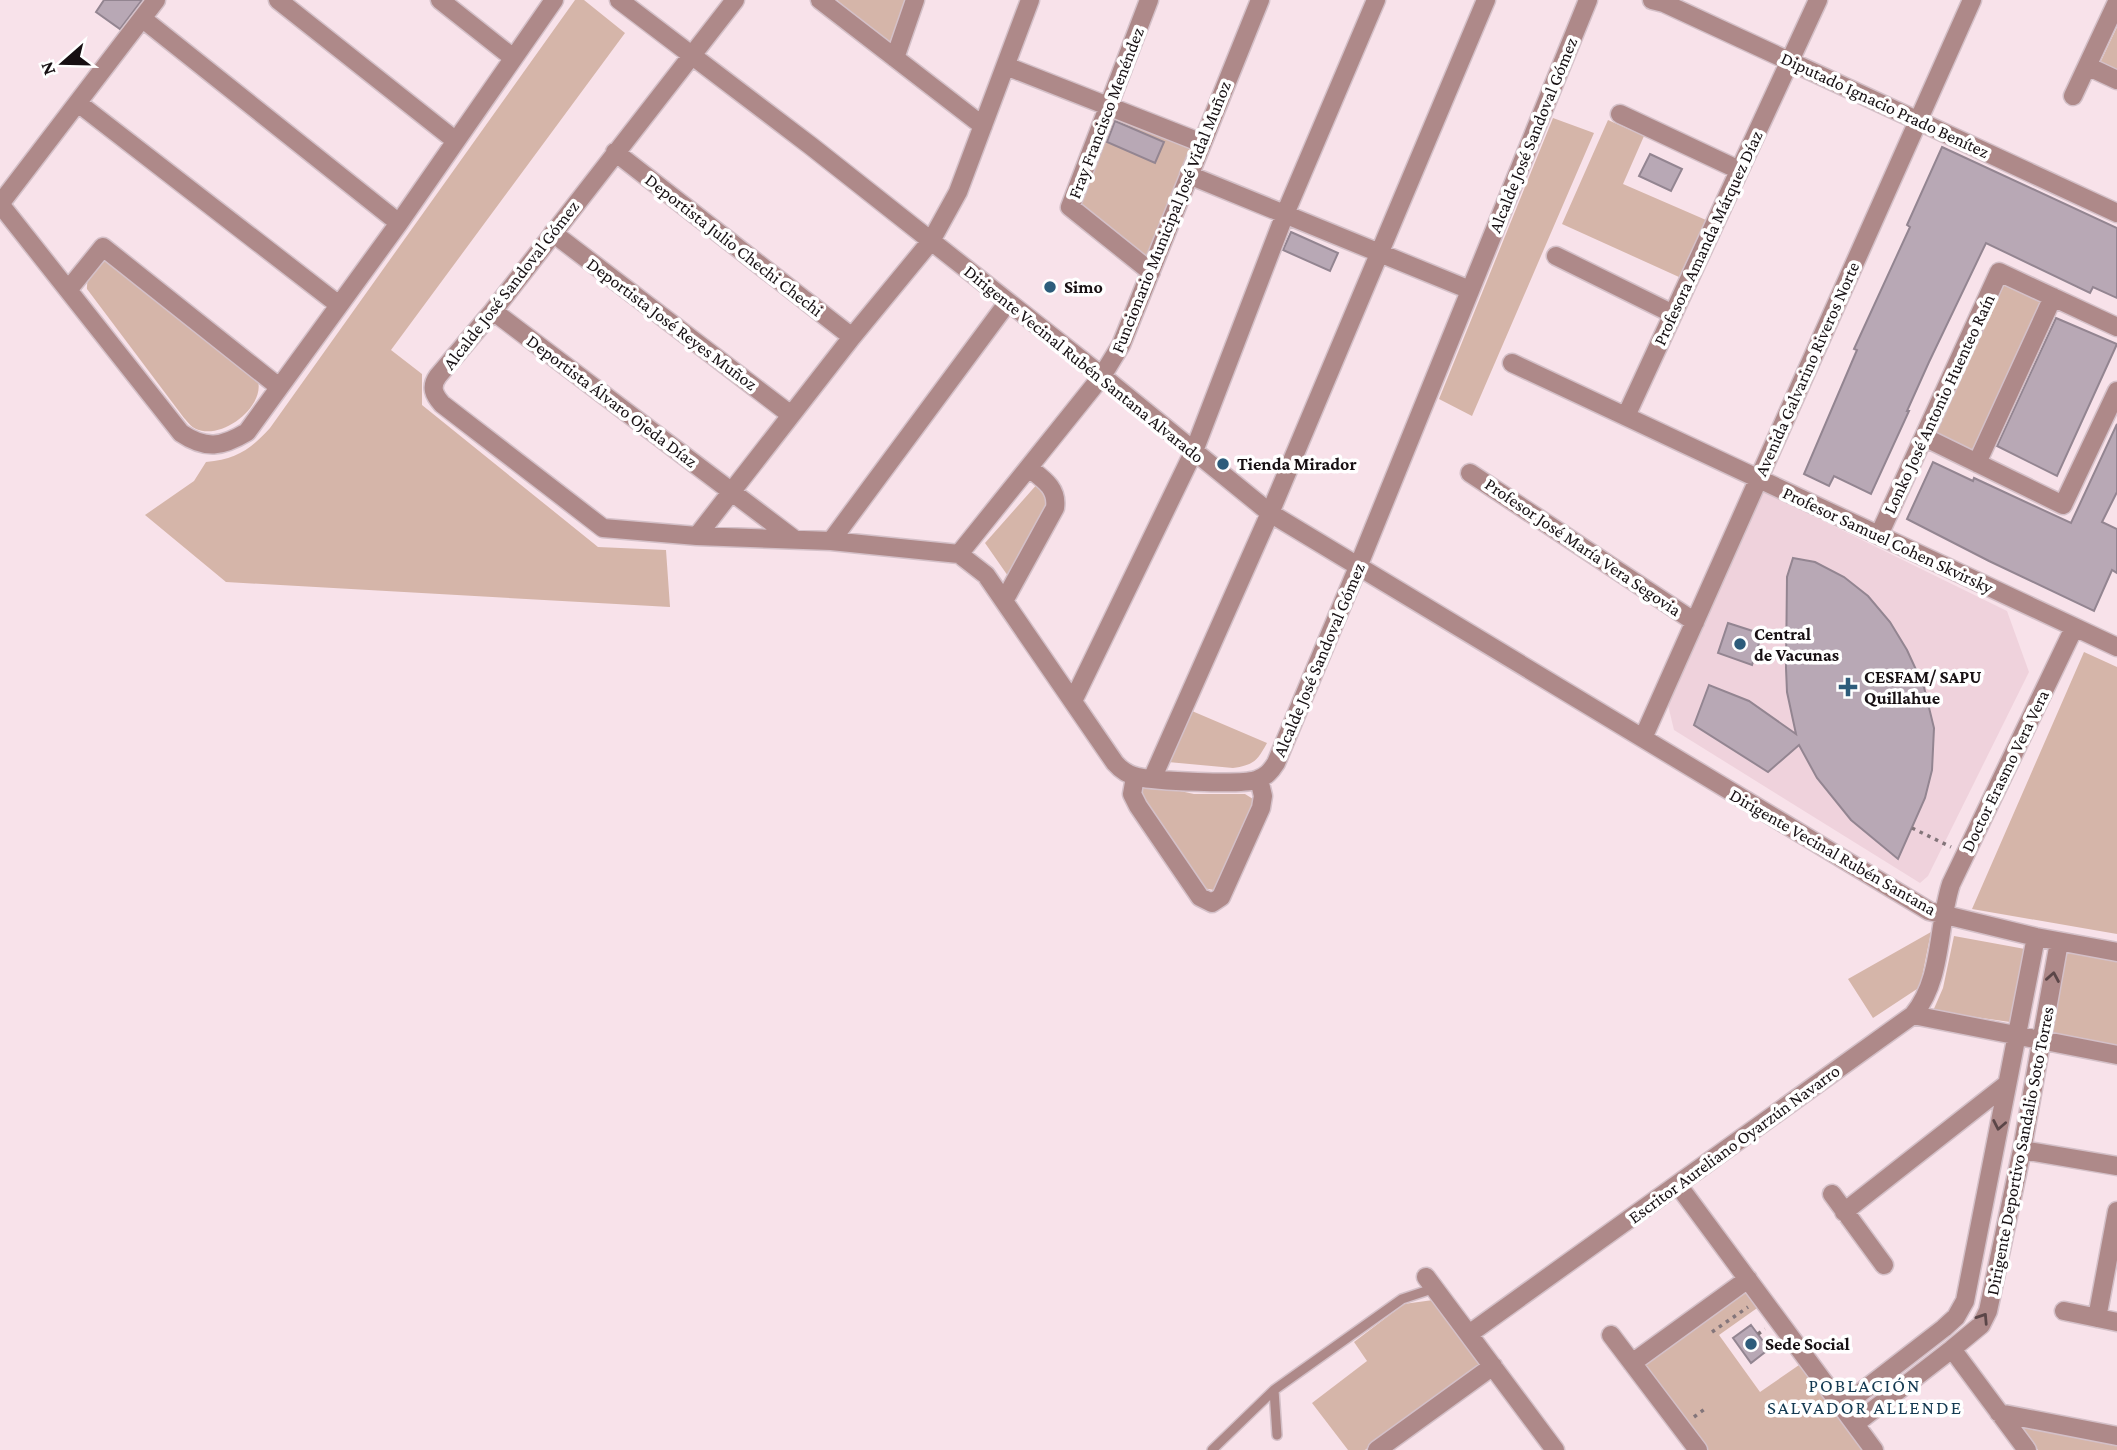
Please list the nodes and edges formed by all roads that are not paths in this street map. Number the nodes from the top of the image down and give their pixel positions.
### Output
1 (156, 0) edge
2 (278, 0) edge
3 (440, 0) edge
4 (554, 0) edge
5 (619, 0) edge
6 (735, 0) edge
7 (820, 0) edge
8 (915, 0) edge
9 (1030, 0) edge
10 (1149, 0) edge
11 (1260, 0) edge
12 (1376, 0) edge
13 (1486, 0) edge
14 (1588, 0) edge
15 (1652, 0) edge
16 (1818, 0) edge
17 (1972, 0) edge
18 (2117, 2) edge
19 (143, 19) junction
20 (690, 56) junction
21 (513, 57) junction
22 (895, 58) junction
23 (1790, 61) junction
24 (1006, 66) junction
25 (2087, 66) junction
26 (2117, 80) edge
27 (2073, 96) dead end
28 (78, 103) junction
29 (1108, 107) junction
30 (1620, 114) dead end
31 (1917, 119) junction
32 (983, 126) junction
33 (456, 141) junction
34 (1202, 143) junction
35 (615, 152) junction
36 (1740, 170) junction
37 (1189, 174) junction
38 (0, 204) edge
39 (2117, 212) edge
40 (1285, 214) junction
41 (399, 223) junction
42 (553, 233) junction
43 (931, 241) junction
44 (1378, 253) junction
45 (1556, 256) dead end
46 (1150, 272) junction
47 (68, 290) junction
48 (1470, 290) junction
49 (2053, 297) junction
50 (1007, 302) junction
51 (339, 305) junction
52 (493, 311) junction
53 (1673, 314) junction
54 (2117, 327) edge
55 (852, 337) junction
56 (1512, 363) dead end
57 (1102, 376) junction
58 (279, 387) junction
59 (2117, 391) edge
60 (791, 415) junction
61 (1626, 416) junction
62 (1924, 437) junction
63 (1194, 451) junction
64 (1977, 463) junction
65 (1028, 468) junction
66 (1470, 473) dead end
67 (1759, 479) junction
68 (731, 492) junction
69 (1270, 513) junction
70 (1879, 535) junction
71 (696, 536) junction
72 (794, 539) junction
73 (831, 541) junction
74 (960, 554) junction
75 (1358, 567) junction
76 (1004, 601) junction
77 (1695, 622) junction
78 (2074, 628) junction
79 (2117, 647) edge
80 (1073, 701) junction
81 (1643, 738) junction
82 (1143, 778) junction
83 (1259, 779) junction
84 (1944, 916) junction
85 (2036, 937) junction
86 (2059, 942) junction
87 (2117, 953) edge
88 (1913, 1015) junction
89 (2017, 1035) junction
90 (2042, 1040) junction
91 (2117, 1055) edge
92 (2007, 1084) junction
93 (2022, 1150) junction
94 (2117, 1166) edge
95 (1678, 1185) junction
96 (1832, 1194) dead end
97 (2117, 1211) edge
98 (1844, 1212) junction
99 (1884, 1265) dead end
100 (1748, 1279) junction
101 (1431, 1283) joint
102 (2064, 1311) dead end
103 (2097, 1318) junction
104 (2117, 1322) edge
105 (1469, 1334) junction
106 (1611, 1335) dead end
107 (1952, 1349) junction
108 (1632, 1363) junction
109 (1493, 1366) junction
110 (1274, 1390) junction
111 (1842, 1407) junction
112 (1999, 1413) junction
113 (1855, 1424) junction
114 (1278, 1435) dead end
115 (2117, 1436) edge
116 (1212, 1450) edge
117 (1377, 1450) edge
118 (1555, 1450) edge
119 (1698, 1450) edge
120 (1874, 1450) edge
121 (2026, 1450) edge

1 - 19 street
2 - 33 street
3 - 21 street
4 - 21 street
5 - 20 street, Dirigente Vecinal Rubén Santana Alvarado
6 - 20 street
7 - 22 street
8 - 22 street
9 - 24 street
10 - 29 street, Fray Francisco Menéndez
11 - 34 street, Funcionario Municipal José Vidal Muñoz
12 - 40 street
13 - 44 street
14 - 48 street, Alcalde José Sandoval Gómez
15 - 23 street, Diputado Ignacio Prado Benítez
16 - 23 street, Profesora Amanda Márquez Díaz
17 - 31 street, Avenida Galvarino Riveros Norte
18 - 25 street
19 - 28 street
19 - 41 street
20 - 35 street, Alcalde José Sandoval Gómez
20 - 43 street, Dirigente Vecinal Rubén Santana Alvarado
21 - 33 street
22 - 32 street
23 - 31 street, Diputado Ignacio Prado Benítez
23 - 36 street, Profesora Amanda Márquez Díaz
24 - 29 street
24 - 32 street
25 - 26 street
25 - 27 street
28 - 38 street
28 - 51 street
29 - 34 street
29 - 46 street, Fray Francisco Menéndez
30 - 36 street
31 - 39 street, Diputado Ignacio Prado Benítez
31 - 67 street, Avenida Galvarino Riveros Norte
32 - 43 street
33 - 41 street
34 - 37 street, Funcionario Municipal José Vidal Muñoz
35 - 42 street, Alcalde José Sandoval Gómez
35 - 55 street, Deportista Julio Chechi Chechi
36 - 53 street, Profesora Amanda Márquez Díaz
37 - 40 street
37 - 46 street, Funcionario Municipal José Vidal Muñoz
38 - 47 street
40 - 44 street
40 - 63 street
41 - 51 street
42 - 52 street, Alcalde José Sandoval Gómez
42 - 60 street, Deportista José Reyes Muñoz
43 - 50 street, Dirigente Vecinal Rubén Santana Alvarado
43 - 55 street
44 - 48 street
44 - 69 street
45 - 53 street
46 - 57 street, Funcionario Municipal José Vidal Muñoz
47 - 58 street
47 - 58 street
48 - 75 street, Alcalde José Sandoval Gómez
49 - 54 street
49 - 62 street, Lonko José Antonio Huenteo Raín
49 - 64 street
50 - 57 street, Dirigente Vecinal Rubén Santana Alvarado
50 - 73 street
51 - 58 street
52 - 68 street, Deportista Álvaro Ojeda Díaz
52 - 71 street, Alcalde José Sandoval Gómez
53 - 61 street, Profesora Amanda Márquez Díaz
55 - 60 street
56 - 61 street, Profesor Samuel Cohen Skvirsky
57 - 63 street, Dirigente Vecinal Rubén Santana Alvarado
57 - 65 street, Funcionario Municipal José Vidal Muñoz
59 - 64 street
60 - 68 street
61 - 67 street, Profesor Samuel Cohen Skvirsky
62 - 64 street
62 - 70 street, Lonko José Antonio Huenteo Raín
63 - 69 street, Dirigente Vecinal Rubén Santana Alvarado
63 - 80 street
65 - 74 street, Funcionario Municipal José Vidal Muñoz
65 - 76 street
66 - 77 street, Profesor José María Vera Segovia
67 - 70 street, Profesor Samuel Cohen Skvirsky
67 - 77 street, Avenida Galvarino Riveros Norte
68 - 71 street
68 - 72 street
69 - 75 street, Dirigente Vecinal Rubén Santana Alvarado
69 - 82 street
70 - 78 street, Profesor Samuel Cohen Skvirsky
71 - 72 street, Alcalde José Sandoval Gómez
72 - 73 street, Alcalde José Sandoval Gómez
73 - 74 street, Alcalde José Sandoval Gómez
74 - 76 street
75 - 81 street, Dirigente Vecinal Rubén Santana Alvarado
75 - 83 street, Alcalde José Sandoval Gómez
76 - 80 street
77 - 81 street, Avenida Galvarino Riveros Norte
78 - 79 street, Profesor Samuel Cohen Skvirsky
78 - 84 street, Doctor Erasmo Vera Vera
80 - 82 street
81 - 84 street, Dirigente Vecinal Rubén Santana
82 - 83 street
82 - 83 street
84 - 85 street, Dirigente Vecinal Rubén Santana
84 - 88 street, Escritor Aureliano Oyarzún Navarro
85 - 86 street, Dirigente Vecinal Rubén Santana
85 - 89 street, Dirigente Deportivo Sandalio Soto Torres
86 - 87 street, Dirigente Vecinal Rubén Santana
90 -> 86 street, Dirigente Deportivo Sandalio Soto Torres
88 - 89 street
88 - 95 street, Escritor Aureliano Oyarzún Navarro
89 - 90 street
89 - 92 street, Dirigente Deportivo Sandalio Soto Torres
90 - 91 street
90 - 93 street, Dirigente Deportivo Sandalio Soto Torres
92 - 98 street
92 -> 111 street, Dirigente Deportivo Sandalio Soto Torres
93 - 94 street
107 -> 93 street, Dirigente Deportivo Sandalio Soto Torres
95 - 100 street
95 - 105 street, Escritor Aureliano Oyarzún Navarro
96 - 98 street
97 - 103 street
98 - 99 street
100 - 108 street
100 - 111 street
101 - 105 street
101 - 110 lane
102 - 103 street
103 - 104 street
105 - 109 street
106 - 108 street
107 - 112 street
107 - 113 street, Dirigente Deportivo Sandalio Soto Torres
108 - 119 street
109 - 117 street
109 - 118 street
110 - 114 lane
110 - 116 lane
111 - 113 street
112 - 115 street
112 - 121 street
113 - 120 street

